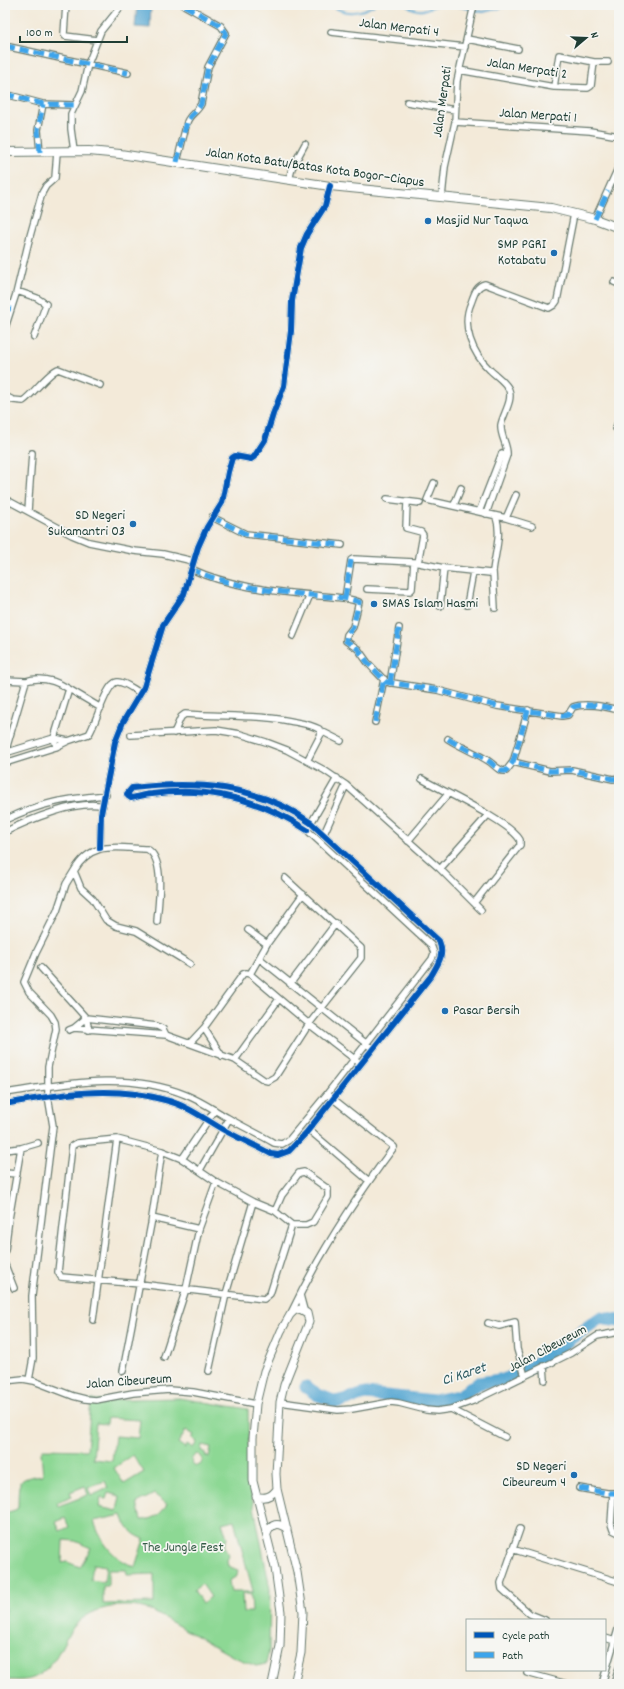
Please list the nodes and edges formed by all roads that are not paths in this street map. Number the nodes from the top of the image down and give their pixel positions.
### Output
1 (66, 5) edge
2 (122, 5) edge
3 (184, 5) edge
4 (474, 5) edge
5 (191, 7) edge
6 (331, 32) dead end
7 (467, 39) junction
8 (97, 40) junction
9 (5, 46) edge
10 (465, 47) junction
11 (518, 49) dead end
12 (594, 62) junction
13 (608, 62) dead end
14 (88, 64) junction
15 (459, 70) junction
16 (128, 73) dead end
17 (554, 87) junction
18 (5, 94) edge
19 (407, 102) dead end
20 (43, 104) junction
21 (74, 106) junction
22 (455, 110) junction
23 (455, 122) junction
24 (619, 136) edge
25 (305, 144) dead end
26 (74, 151) junction
27 (5, 152) edge
28 (40, 152) junction
29 (57, 152) junction
30 (177, 162) junction
31 (619, 166) edge
32 (288, 180) junction
33 (330, 186) junction
34 (442, 197) junction
35 (574, 214) junction
36 (595, 219) junction
37 (619, 228) edge
38 (17, 291) junction
39 (5, 308) edge
40 (11, 309) junction
41 (5, 328) edge
42 (34, 337) dead end
43 (100, 385) dead end
44 (5, 396) edge
45 (619, 419) edge
46 (616, 428) dead end
47 (32, 453) dead end
48 (502, 453) dead end
49 (434, 483) dead end
50 (461, 488) dead end
51 (516, 495) dead end
52 (5, 499) edge
53 (387, 499) dead end
54 (407, 502) junction
55 (420, 504) dead end
56 (454, 506) junction
57 (28, 511) junction
58 (479, 512) junction
59 (486, 514) junction
60 (496, 516) junction
61 (212, 517) junction
62 (506, 518) junction
63 (532, 526) dead end
64 (342, 545) dead end
65 (193, 561) junction
66 (416, 562) junction
67 (444, 568) junction
68 (191, 569) junction
69 (493, 571) junction
70 (473, 572) junction
71 (367, 589) dead end
72 (310, 595) junction
73 (345, 598) junction
74 (467, 605) dead end
75 (440, 606) dead end
76 (495, 608) dead end
77 (399, 628) dead end
78 (293, 636) dead end
79 (384, 679) junction
80 (5, 680) edge
81 (26, 681) junction
82 (390, 683) junction
83 (69, 690) junction
84 (137, 691) dead end
85 (100, 708) junction
86 (528, 710) junction
87 (619, 710) edge
88 (375, 722) dead end
89 (321, 731) junction
90 (174, 732) junction
91 (131, 735) dead end
92 (54, 738) junction
93 (448, 739) dead end
94 (341, 740) dead end
95 (68, 741) junction
96 (56, 747) junction
97 (5, 753) edge
98 (307, 761) junction
99 (513, 762) junction
100 (5, 763) edge
101 (337, 778) junction
102 (619, 778) edge
103 (422, 779) dead end
104 (346, 785) junction
105 (448, 794) junction
106 (106, 795) junction
107 (97, 796) junction
108 (97, 804) junction
109 (103, 806) junction
110 (488, 815) junction
111 (5, 820) edge
112 (311, 823) junction
113 (307, 830) junction
114 (5, 832) edge
115 (324, 834) junction
116 (408, 841) junction
117 (321, 842) junction
118 (100, 848) junction
119 (440, 869) junction
120 (74, 871) junction
121 (284, 878) dead end
122 (303, 894) junction
123 (474, 903) junction
124 (481, 910) dead end
125 (157, 922) dead end
126 (336, 923) junction
127 (248, 930) dead end
128 (267, 944) junction
129 (259, 958) junction
130 (190, 964) dead end
131 (41, 968) dead end
132 (250, 974) junction
133 (290, 984) junction
134 (278, 999) junction
135 (321, 1008) junction
136 (86, 1018) junction
137 (121, 1022) junction
138 (309, 1024) junction
139 (204, 1028) junction
140 (89, 1030) junction
141 (121, 1031) junction
142 (166, 1035) junction
143 (190, 1043) junction
144 (365, 1044) junction
145 (373, 1049) junction
146 (222, 1056) junction
147 (354, 1058) junction
148 (235, 1060) junction
149 (362, 1064) junction
150 (47, 1086) junction
151 (5, 1092) edge
152 (327, 1094) junction
153 (48, 1096) junction
154 (334, 1100) junction
155 (5, 1104) edge
156 (214, 1110) junction
157 (229, 1118) junction
158 (208, 1120) junction
159 (223, 1130) junction
160 (309, 1130) junction
161 (117, 1139) junction
162 (38, 1143) dead end
163 (22, 1148) junction
164 (5, 1150) edge
165 (162, 1151) junction
166 (182, 1159) junction
167 (200, 1170) junction
168 (5, 1173) edge
169 (17, 1174) junction
170 (369, 1181) junction
171 (216, 1182) junction
172 (253, 1202) junction
173 (275, 1212) junction
174 (152, 1218) junction
175 (7, 1219) edge
176 (292, 1225) junction
177 (199, 1229) junction
178 (5, 1250) edge
179 (5, 1265) edge
180 (98, 1280) junction
181 (140, 1284) junction
182 (14, 1288) dead end
183 (186, 1289) junction
184 (226, 1294) junction
185 (300, 1295) junction
186 (304, 1310) junction
187 (290, 1315) junction
188 (93, 1320) dead end
189 (488, 1323) dead end
190 (619, 1332) edge
191 (164, 1357) dead end
192 (544, 1366) junction
193 (123, 1371) dead end
194 (209, 1371) dead end
195 (524, 1372) junction
196 (29, 1380) junction
197 (545, 1380) dead end
198 (5, 1381) edge
199 (280, 1402) junction
200 (256, 1404) junction
201 (451, 1409) junction
202 (505, 1437) dead end
203 (579, 1488) dead end
204 (277, 1489) junction
205 (616, 1493) edge
206 (256, 1496) junction
207 (520, 1528) dead end
208 (287, 1529) junction
209 (619, 1533) edge
210 (267, 1534) junction
211 (512, 1549) junction
212 (619, 1582) edge
213 (542, 1619) edge
214 (619, 1626) edge
215 (606, 1638) edge
216 (615, 1641) junction
217 (619, 1668) edge
218 (606, 1671) edge
219 (606, 1671) edge
220 (527, 1673) dead end
221 (272, 1684) edge
222 (294, 1684) edge
223 (567, 1684) edge
224 (602, 1684) edge
225 (614, 1684) edge

1 - 8 street
2 - 8 street
3 - 5 street
4 - 7 street, Jalan Merpati
5 - 30 street
6 - 10 street, Jalan Merpati 4
7 - 10 street, Jalan Merpati
7 - 11 street
8 - 14 street
9 - 14 street
10 - 15 street, Jalan Merpati
12 - 13 street
12 - 17 street, Jalan Merpati 2
12 - 17 street
14 - 16 street
14 - 21 street
15 - 17 street, Jalan Merpati 2
15 - 22 street, Jalan Merpati
18 - 20 street
19 - 22 street
20 - 21 street
20 - 28 street
21 - 26 street
22 - 23 street, Jalan Merpati
23 - 24 street, Jalan Merpati 1
23 - 34 street, Jalan Merpati
25 - 32 street
26 - 29 main road, Jalan Kota Batu/Batas Kota Bogor–Ciapus
26 - 30 main road, Jalan Kota Batu/Batas Kota Bogor–Ciapus
27 - 28 main road, Jalan Kota Batu/Batas Kota Bogor–Ciapus
28 - 29 main road, Jalan Kota Batu/Batas Kota Bogor–Ciapus
29 - 38 street
30 - 32 main road, Jalan Kota Batu/Batas Kota Bogor–Ciapus
31 - 36 street
32 - 33 main road, Jalan Kota Batu/Batas Kota Bogor–Ciapus
33 - 34 main road, Jalan Kota Batu/Batas Kota Bogor–Ciapus
33 - 61 street
34 - 35 main road, Jalan Kota Batu/Batas Kota Bogor–Ciapus
35 - 36 main road, Jalan Kota Batu/Batas Kota Bogor–Ciapus
35 - 59 street
36 - 37 main road, Jalan Kota Batu/Batas Kota Bogor–Ciapus
38 - 40 street
38 - 42 street
39 - 40 street
40 - 41 street
43 - 44 street
45 - 46 street
47 - 57 street
48 - 58 street
49 - 56 street
50 - 56 street
51 - 62 street
52 - 57 street
53 - 54 street
54 - 55 street
54 - 66 street
56 - 58 street
57 - 65 street
58 - 59 street
59 - 60 street
60 - 62 street
60 - 69 street
61 - 64 street
61 - 65 street
62 - 63 street
65 - 68 street
66 - 67 street
66 - 71 street
66 - 73 street
67 - 70 street
67 - 75 street
68 - 72 street
68 - 106 street
69 - 70 street
69 - 76 street
70 - 74 street
72 - 73 street
72 - 78 street
73 - 79 street
77 - 82 street
79 - 82 street
79 - 88 street
80 - 81 street
81 - 83 street
81 - 97 street
82 - 86 street
83 - 85 street
83 - 92 street
84 - 85 street
85 - 95 street
86 - 87 street
86 - 99 street
89 - 90 street
89 - 94 street
89 - 98 street
90 - 91 street
90 - 98 street
92 - 95 street
92 - 96 street
92 - 97 street
93 - 99 street
95 - 96 street
96 - 100 street
98 - 101 street
99 - 102 street
101 - 104 street
101 - 112 street
103 - 105 street
104 - 115 street
104 - 116 street
105 - 110 street
105 - 116 street
106 - 107 street
106 - 109 street
107 - 108 street
107 - 111 street
108 - 109 street
108 - 114 street
109 - 118 street
110 - 119 street
110 - 123 street
112 - 113 street
112 - 113 street
112 - 115 street
113 - 117 street
115 - 117 street
115 - 145 street
116 - 119 street
117 - 144 street
118 - 120 street
118 - 125 street
119 - 123 street
120 - 130 street
120 - 150 street
121 - 122 street
122 - 126 street
122 - 128 street
123 - 124 street
126 - 133 street
126 - 135 street
127 - 128 street
128 - 129 street
129 - 132 street
129 - 133 street
131 - 136 street
132 - 134 street
132 - 139 street
133 - 135 street
134 - 138 street
134 - 148 street
135 - 138 street
135 - 144 street
136 - 137 street
136 - 140 street
136 - 140 street
137 - 141 street
137 - 142 street
138 - 147 street
138 - 148 street
139 - 143 street
139 - 146 street
140 - 141 street
141 - 142 street
142 - 143 street
143 - 146 street
144 - 145 street
144 - 147 street
145 - 149 street
146 - 148 street
147 - 149 street
147 - 152 street
149 - 154 street
150 - 151 street
150 - 153 street
150 - 156 street
152 - 154 street
152 - 157 street
153 - 155 street
153 - 158 street
153 - 196 street
154 - 160 street
154 - 170 street
156 - 157 street
156 - 158 street
157 - 159 street
158 - 159 street
158 - 166 street
159 - 160 street
159 - 167 street
160 - 170 street
161 - 165 street
161 - 180 street
161 - 180 street
162 - 163 street
163 - 164 street
163 - 169 street
165 - 166 street
165 - 174 street
166 - 167 street
167 - 171 street
168 - 169 street
169 - 175 street
170 - 185 street
171 - 172 street
171 - 177 street
172 - 173 street
172 - 184 street
173 - 176 street
173 - 176 street
174 - 177 street
174 - 181 street
175 - 178 street
176 - 184 street
177 - 183 street
179 - 182 street
180 - 181 street
180 - 188 street
181 - 183 street
181 - 193 street
183 - 184 street
183 - 191 street
184 - 194 street
185 - 186 street
185 - 187 street
186 - 187 street
186 - 199 street
187 - 200 street
189 - 195 street
190 - 192 street, Jalan Cibeureum
192 - 195 street, Jalan Cibeureum
192 - 197 street
195 - 201 street, Jalan Cibeureum
196 - 198 street, Jalan Cibeureum
196 - 200 street, Jalan Cibeureum
199 - 201 street, Jalan Cibeureum
199 - 204 street
200 - 206 street
201 - 202 street
203 - 205 street
204 - 206 street
204 - 208 street
205 - 209 street
206 - 210 street
207 - 211 street
208 - 210 street
208 - 222 street
210 - 221 street
211 - 212 street
211 - 213 street
214 - 216 street
215 - 216 street
216 - 219 street
217 - 225 street
218 - 224 street
220 - 223 street

